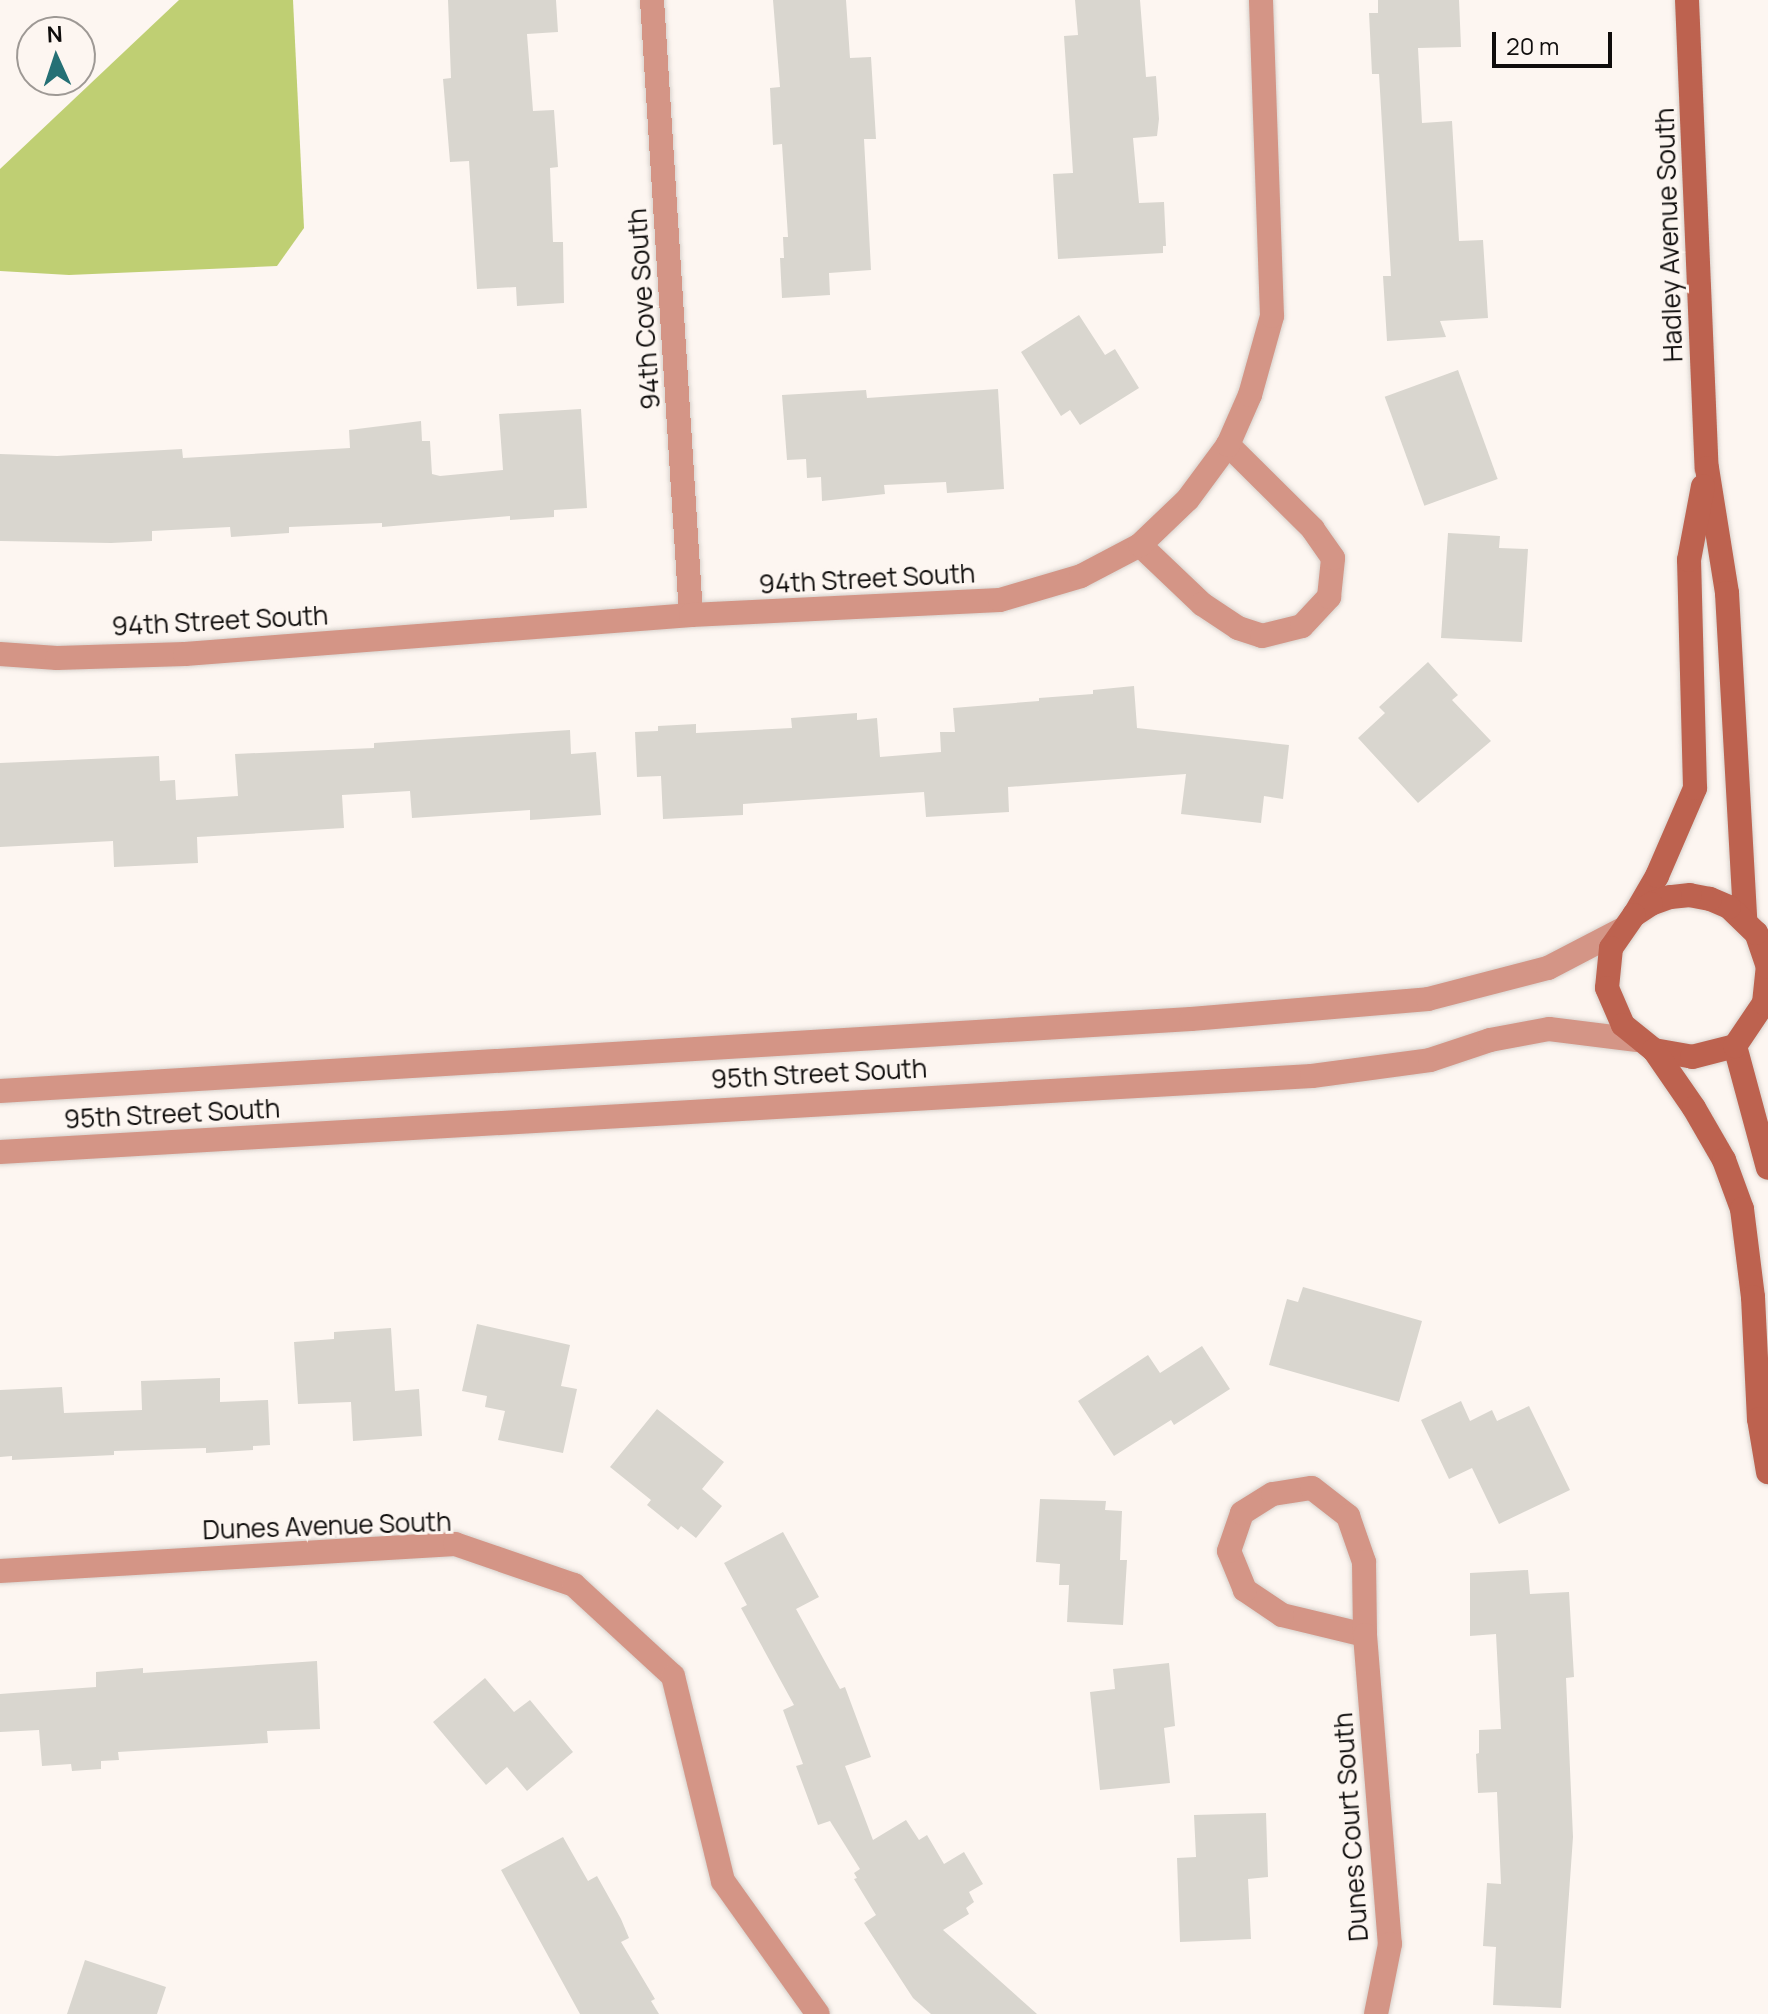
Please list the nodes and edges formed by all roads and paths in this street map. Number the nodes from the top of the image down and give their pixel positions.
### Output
1 (652, 0) edge
2 (1261, 0) edge
3 (1687, 0) edge
4 (1228, 445) junction
5 (1707, 468) junction
6 (1140, 545) junction
7 (691, 615) junction
8 (0, 654) edge
9 (1627, 923) junction
10 (1756, 931) edge
11 (1749, 1036) edge
12 (1646, 1045) junction
13 (0, 1091) edge
14 (0, 1152) edge
15 (1768, 1168) edge
16 (1768, 1472) edge
17 (0, 1571) edge
18 (1365, 1635) junction
19 (818, 2014) edge
20 (1376, 2014) edge

1 - 7 street, 94th Cove South
2 - 4 street, 94th Street South
3 - 5 street, Hadley Avenue South
4 - 6 street, 94th Street South
4 - 6 street
5 - 9 street, Hadley Avenue South
5 - 10 street, Hadley Avenue South
6 - 7 street, 94th Street South
7 - 8 street, 94th Street South
9 - 10 street
9 - 12 street
9 - 13 street, 95th Street South
10 - 11 street
11 - 12 street
11 - 15 street
12 - 14 street, 95th Street South
12 - 16 street
17 - 19 street, Dunes Avenue South
18 - 18 street, Dunes Court South
18 - 20 street, Dunes Court South

